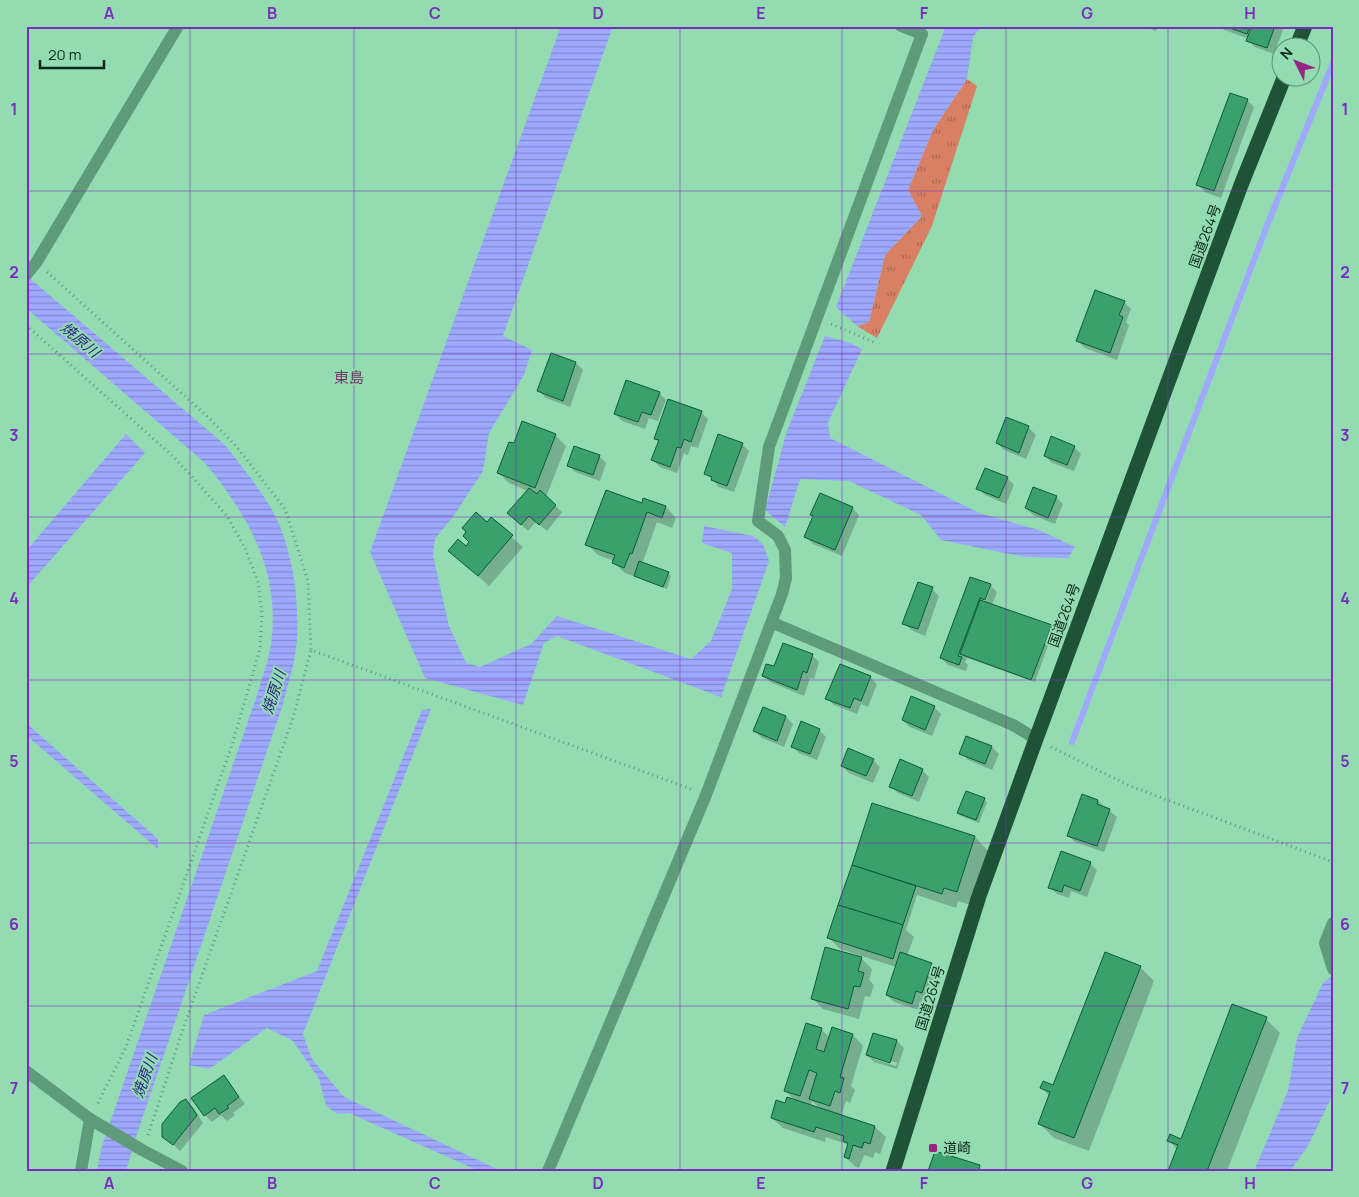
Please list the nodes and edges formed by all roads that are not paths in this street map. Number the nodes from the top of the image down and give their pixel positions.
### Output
1 (178, 26) edge
2 (901, 26) edge
3 (1305, 26) edge
4 (1300, 38) edge
5 (1280, 88) edge
6 (26, 275) edge
7 (772, 623) junction
8 (1036, 739) junction
9 (1333, 923) edge
10 (1332, 967) edge
11 (26, 1071) edge
12 (90, 1119) junction
13 (81, 1171) edge
14 (182, 1171) edge
15 (548, 1171) edge
16 (893, 1171) edge

1 - 6 street
2 - 7 street
3 - 4 highway
5 - 8 highway, 国道264号
7 - 8 street
7 - 15 street
8 - 16 highway, 国道264号
9 - 10 street
11 - 12 street
12 - 13 street
12 - 14 street

